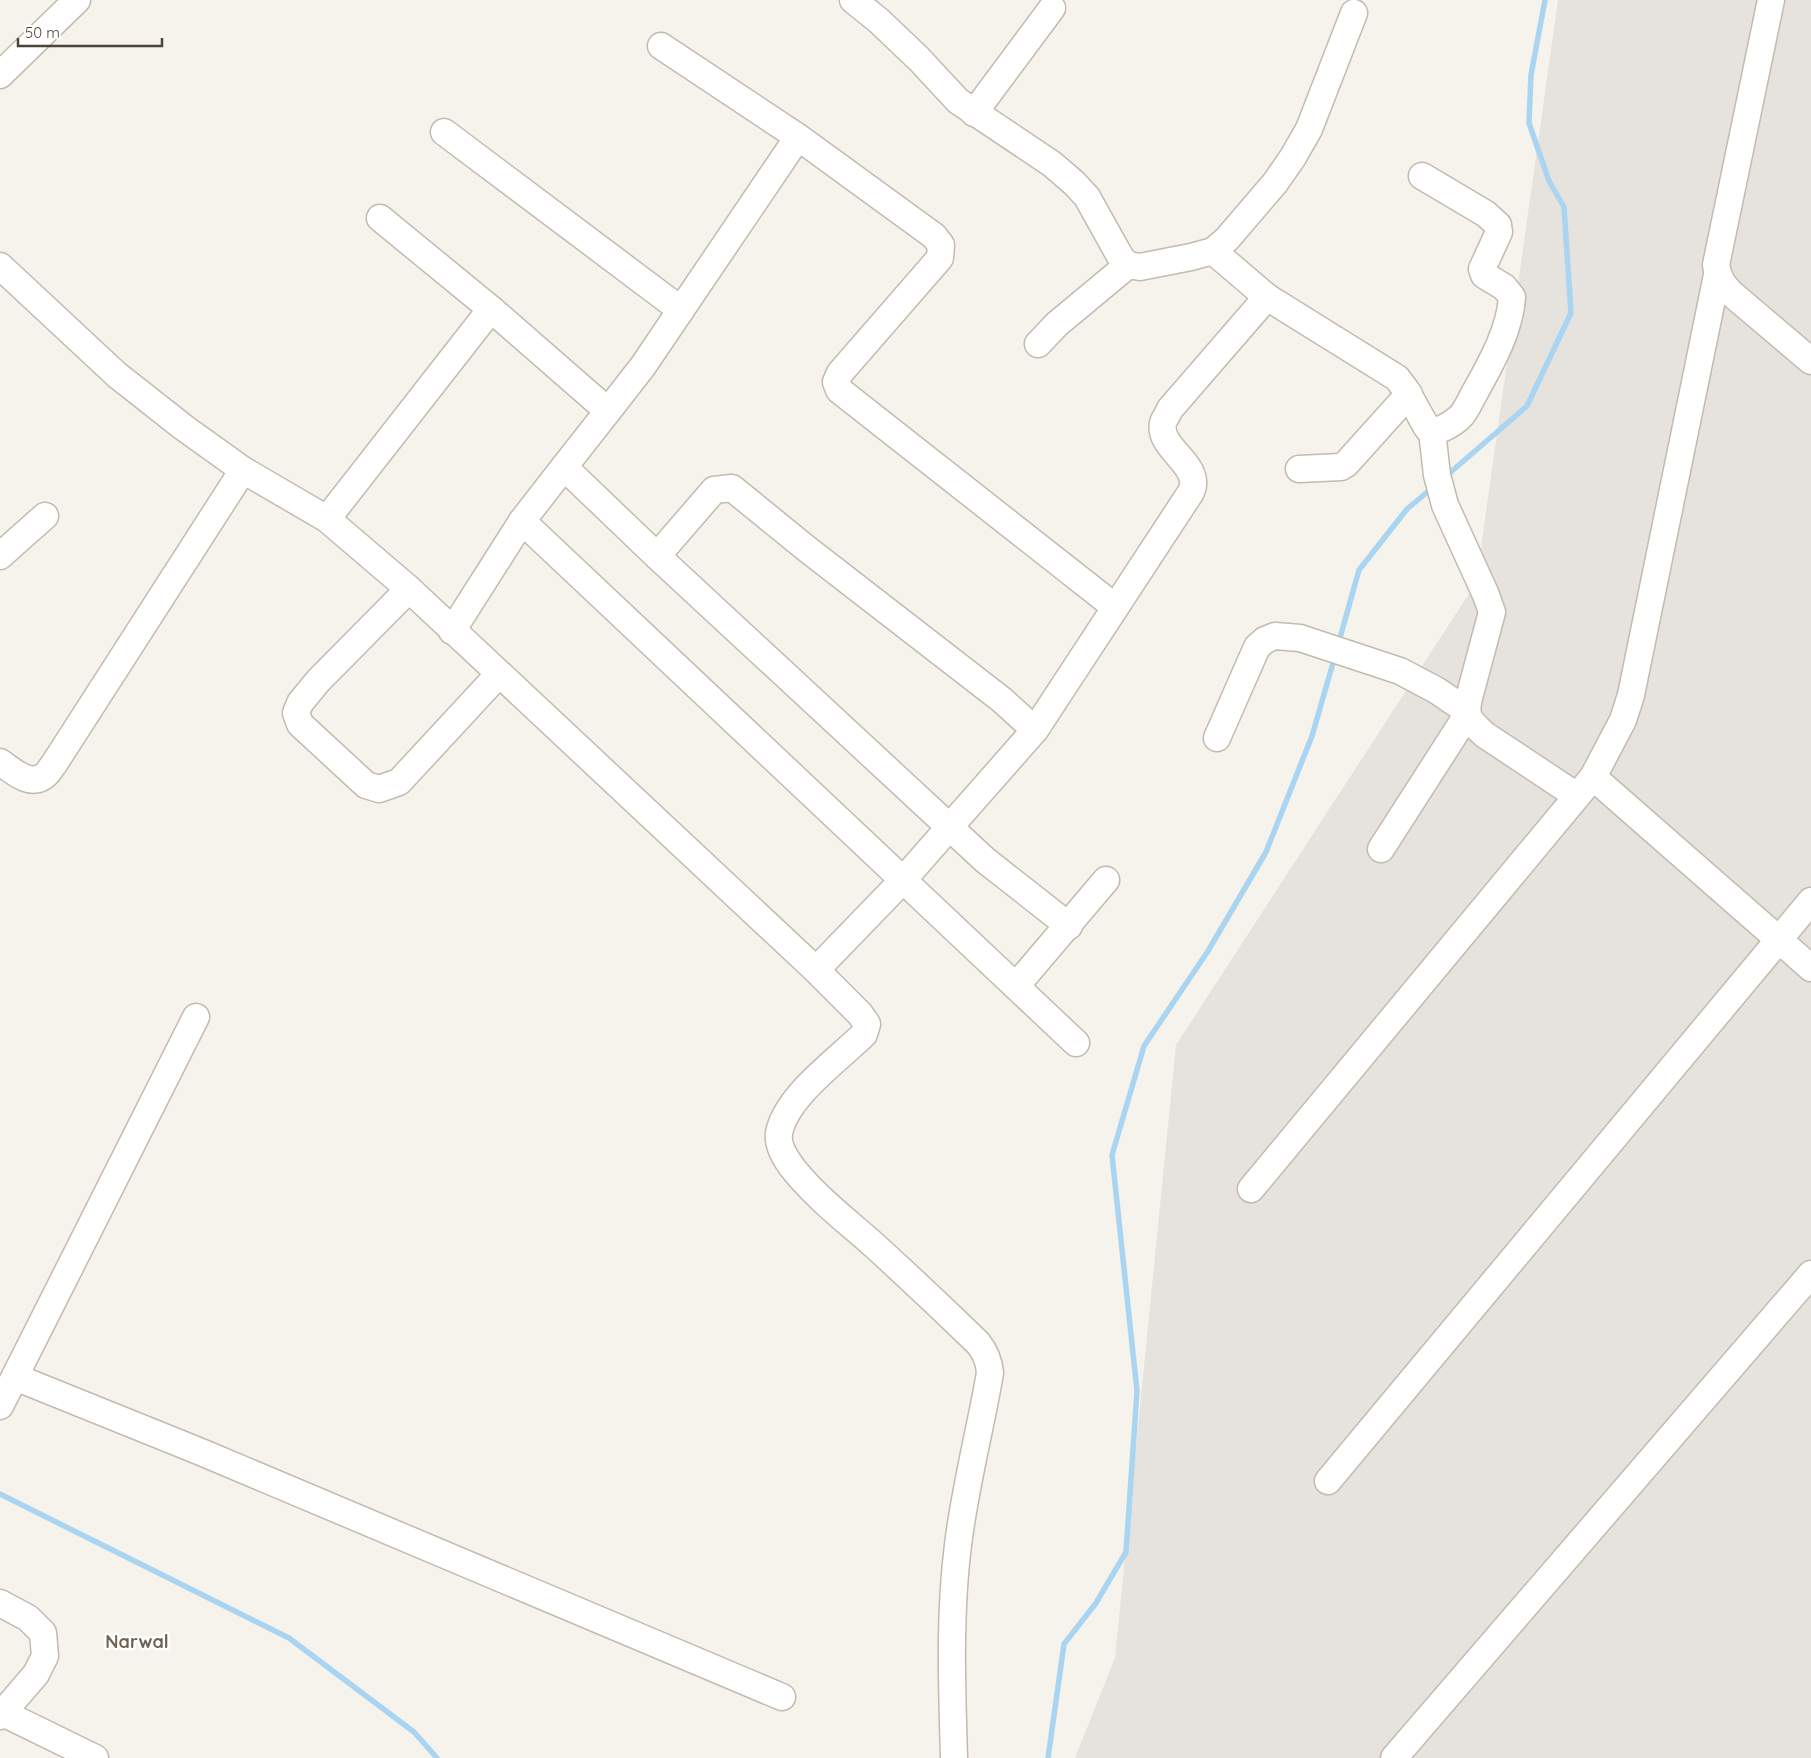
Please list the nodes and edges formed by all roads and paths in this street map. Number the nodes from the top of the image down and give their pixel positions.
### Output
1 (77, 0) edge
2 (853, 0) edge
3 (1772, 0) edge
4 (1052, 8) dead end
5 (1354, 13) dead end
6 (661, 46) dead end
7 (0, 75) edge
8 (974, 113) junction
9 (444, 132) dead end
10 (798, 137) junction
11 (1422, 176) dead end
12 (380, 218) dead end
13 (1213, 251) junction
14 (1128, 265) junction
15 (0, 266) edge
16 (1717, 275) junction
17 (1267, 297) junction
18 (491, 309) junction
19 (681, 310) junction
20 (1038, 344) dead end
21 (1811, 362) edge
22 (1409, 394) junction
23 (608, 411) junction
24 (1432, 431) junction
25 (564, 467) junction
26 (1299, 469) dead end
27 (243, 470) junction
28 (45, 516) dead end
29 (327, 519) junction
30 (522, 521) junction
31 (0, 556) edge
32 (656, 556) junction
33 (409, 589) junction
34 (1115, 607) junction
35 (452, 631) junction
36 (499, 674) junction
37 (1467, 713) junction
38 (1035, 730) junction
39 (1217, 738) dead end
40 (0, 762) edge
41 (1585, 786) junction
42 (950, 828) junction
43 (1381, 849) dead end
44 (903, 880) junction
45 (1106, 880) dead end
46 (1811, 901) edge
47 (1069, 926) junction
48 (1780, 939) junction
49 (1811, 968) edge
50 (816, 970) junction
51 (1016, 986) junction
52 (196, 1017) dead end
53 (1076, 1043) dead end
54 (1250, 1189) dead end
55 (1811, 1274) edge
56 (15, 1377) junction
57 (0, 1406) edge
58 (1328, 1481) dead end
59 (0, 1603) edge
60 (782, 1697) dead end
61 (1, 1715) edge
62 (95, 1758) edge
63 (954, 1758) edge
64 (1394, 1758) edge

1 - 7 street
2 - 8 street
3 - 16 street
4 - 8 street
5 - 13 street
6 - 10 street
8 - 14 street
9 - 19 street
10 - 19 street
10 - 34 street
11 - 24 street
12 - 18 street
13 - 14 street
13 - 17 street
14 - 20 street
15 - 27 street
16 - 21 street
16 - 41 street
17 - 22 street
17 - 34 street
18 - 23 street
18 - 29 street
19 - 23 street
22 - 24 street
22 - 26 street
23 - 25 street
24 - 37 street
25 - 30 street
25 - 32 street
27 - 29 street
27 - 40 street
28 - 31 street
29 - 33 street
30 - 35 street
30 - 44 street
32 - 38 street
32 - 42 street
33 - 35 street
33 - 36 street
34 - 38 street
35 - 36 street
36 - 50 street
37 - 39 street
37 - 41 street
37 - 43 street
38 - 42 street
41 - 48 street
41 - 54 street
42 - 44 street
42 - 47 street
44 - 50 street
44 - 51 street
45 - 47 street
46 - 48 street
47 - 51 street
48 - 49 street
48 - 58 street
50 - 63 street
51 - 53 street
52 - 56 street
55 - 64 street
56 - 57 street
56 - 60 street
59 - 61 street
61 - 62 street

